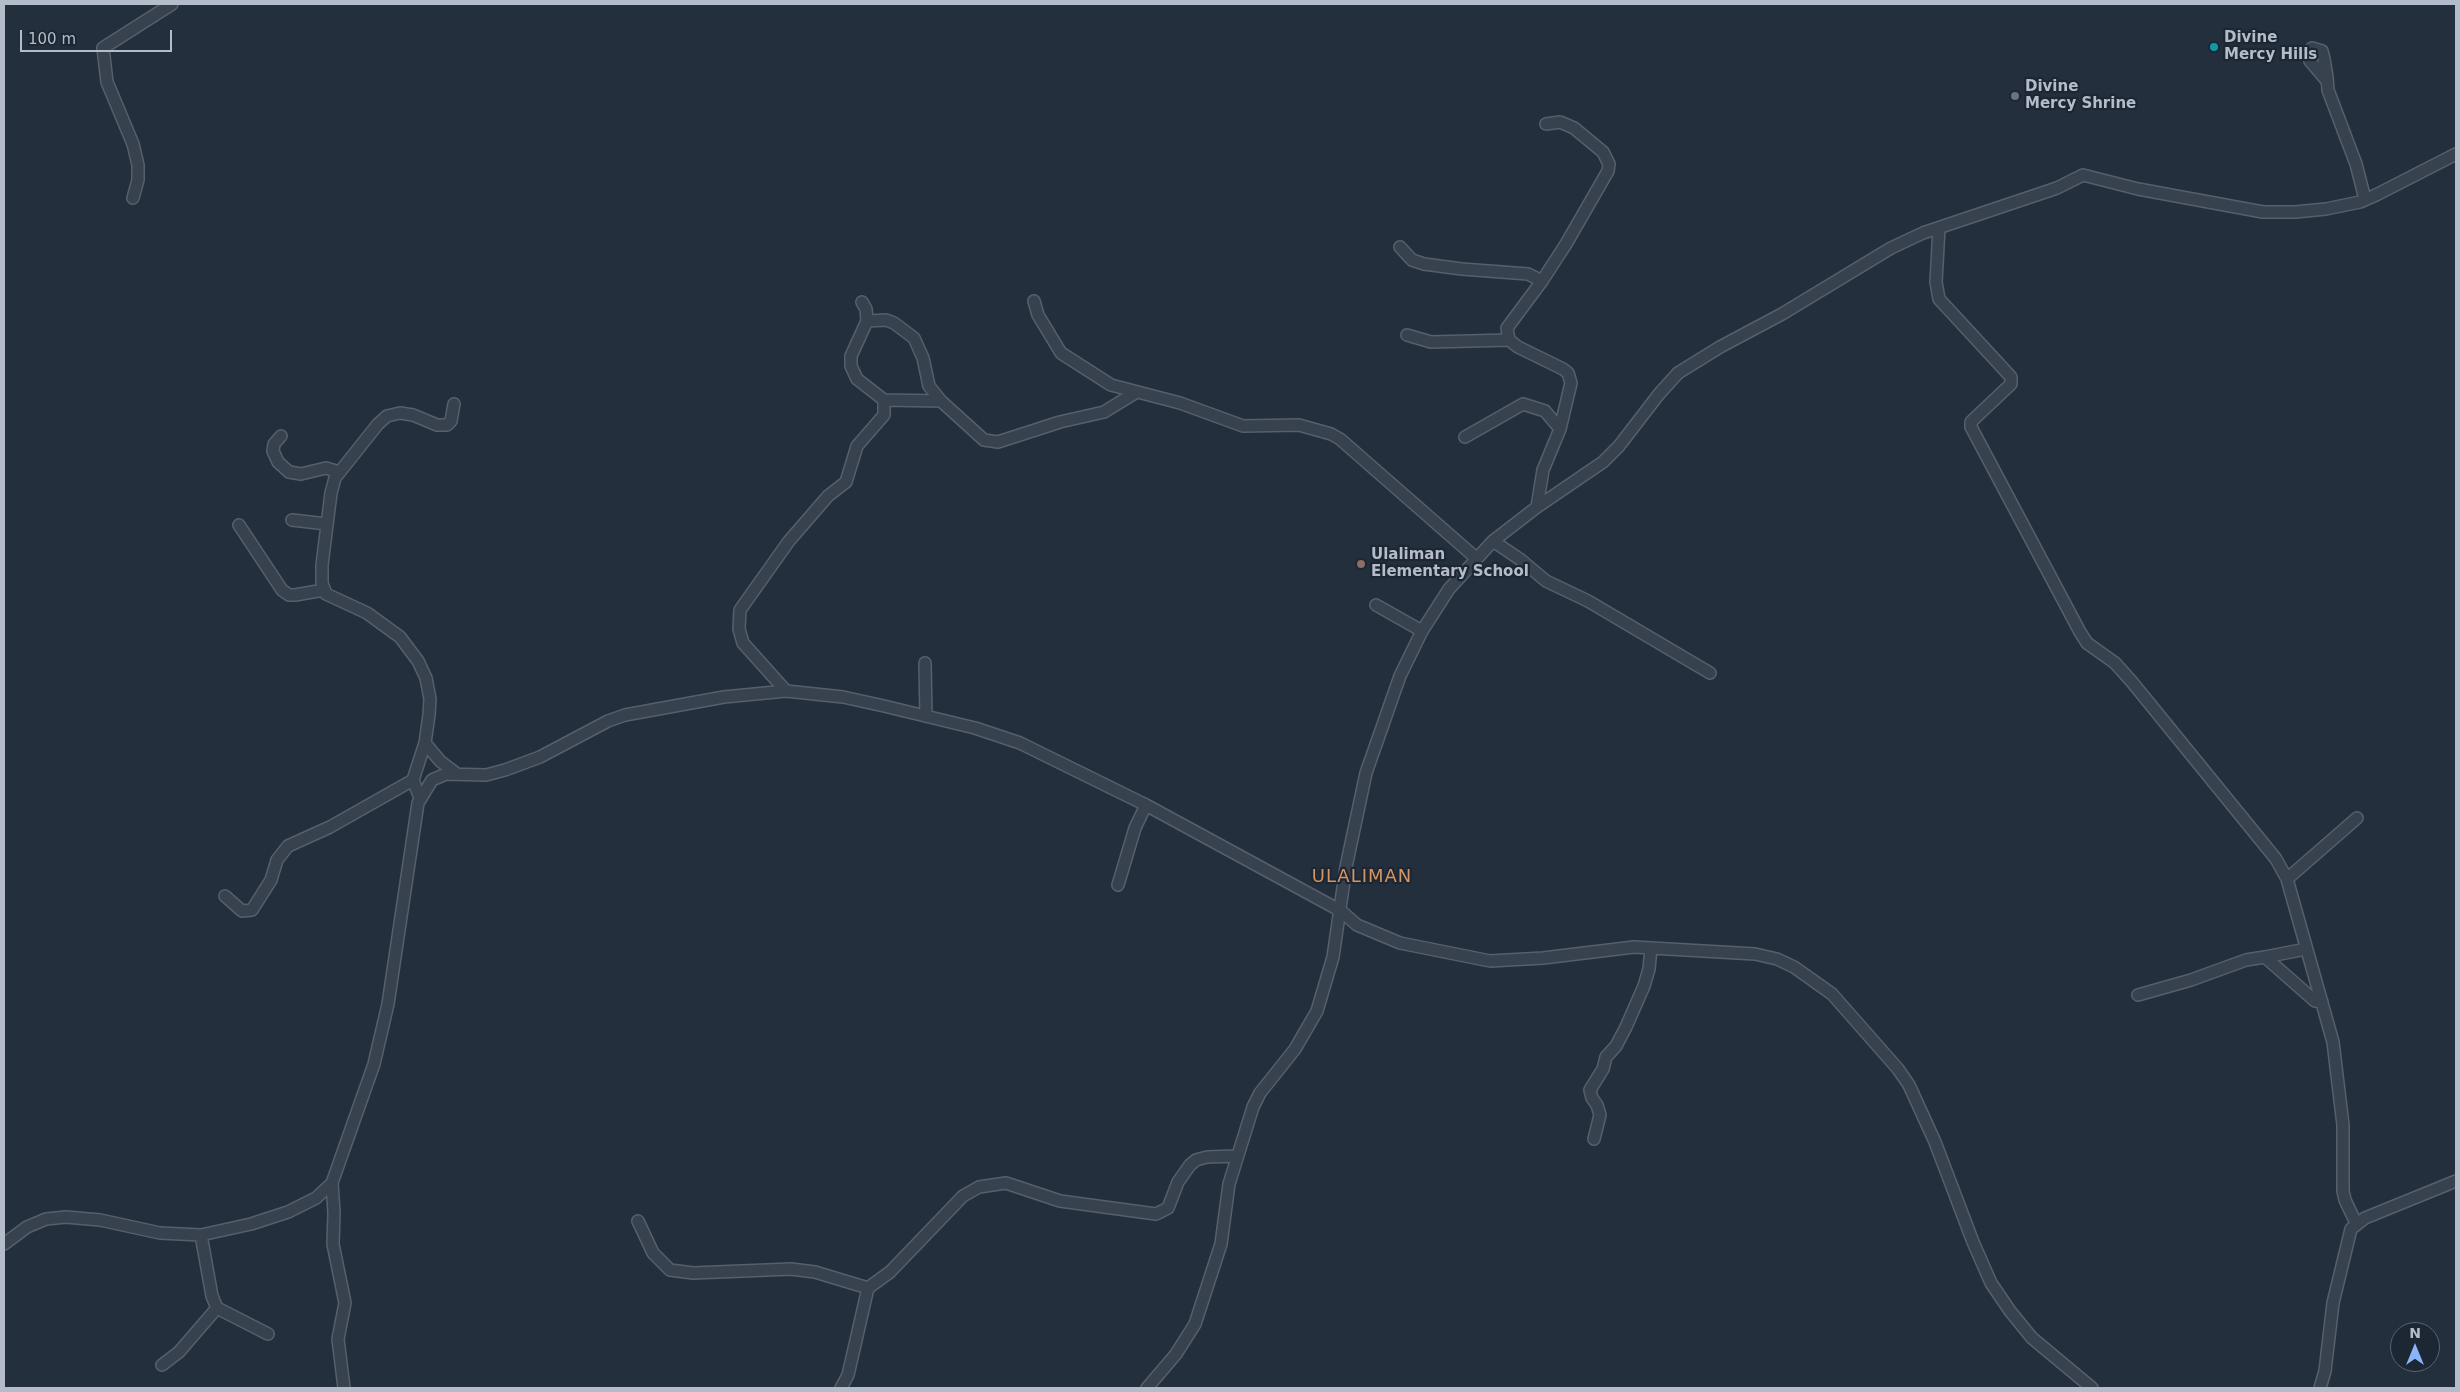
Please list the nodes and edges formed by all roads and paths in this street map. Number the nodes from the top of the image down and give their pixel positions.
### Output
1 (172, 4) edge
2 (2327, 82) dead end
3 (1546, 124) dead end
4 (2456, 154) edge
5 (133, 198) dead end
6 (2365, 200) junction
7 (1939, 228) junction
8 (1400, 246) dead end
9 (1542, 281) junction
10 (1034, 301) dead end
11 (862, 302) dead end
12 (868, 322) junction
13 (1407, 335) dead end
14 (1509, 340) junction
15 (1135, 392) junction
16 (884, 400) junction
17 (941, 401) junction
18 (454, 404) dead end
19 (1560, 429) junction
20 (281, 436) dead end
21 (1465, 437) dead end
22 (339, 472) junction
23 (1537, 507) junction
24 (292, 520) dead end
25 (327, 524) junction
26 (239, 525) dead end
27 (1493, 541) junction
28 (1476, 558) junction
29 (324, 590) junction
30 (1376, 605) dead end
31 (1422, 631) junction
32 (925, 663) dead end
33 (1710, 673) dead end
34 (786, 690) junction
35 (926, 716) junction
36 (424, 743) junction
37 (457, 774) junction
38 (413, 780) junction
39 (420, 798) junction
40 (1146, 806) junction
41 (2357, 818) dead end
42 (2287, 878) junction
43 (1118, 886) dead end
44 (224, 896) dead end
45 (1341, 911) junction
46 (1651, 948) junction
47 (2306, 949) junction
48 (2265, 957) junction
49 (2138, 995) dead end
50 (2322, 1002) junction
51 (1594, 1139) dead end
52 (1237, 1156) junction
53 (2456, 1181) edge
54 (332, 1183) junction
55 (638, 1221) dead end
56 (2356, 1224) junction
57 (201, 1235) junction
58 (4, 1244) edge
59 (868, 1288) junction
60 (217, 1308) junction
61 (268, 1334) dead end
62 (162, 1365) dead end
63 (344, 1388) edge
64 (841, 1388) edge
65 (1147, 1388) edge
66 (2092, 1388) edge
67 (2320, 1388) edge

1 - 5 street
2 - 6 street
3 - 9 street
4 - 6 street
6 - 7 street
7 - 23 street
7 - 42 street
8 - 9 street
9 - 14 street
10 - 15 street
11 - 12 street
12 - 16 street
12 - 17 street
13 - 14 street
14 - 19 street
15 - 17 street
15 - 28 street
16 - 17 street
16 - 34 street
18 - 22 street
19 - 21 street
19 - 23 street
20 - 22 street
22 - 25 street
23 - 27 street
24 - 25 street
25 - 29 street
26 - 29 street
27 - 28 street
27 - 33 street
28 - 31 street
29 - 36 street
30 - 31 street
31 - 45 street
32 - 35 street
34 - 35 street
34 - 37 street
35 - 40 street
36 - 37 street
36 - 38 street
37 - 39 street
38 - 39 street
38 - 44 street
39 - 54 street
40 - 43 street
40 - 45 street
41 - 42 street
42 - 47 street
45 - 46 street
45 - 52 street
46 - 51 street
46 - 66 street
47 - 48 street
47 - 50 street
48 - 49 street
48 - 50 street
50 - 56 street
52 - 59 street
52 - 65 street
53 - 56 street
54 - 57 street
54 - 63 street
55 - 59 street
56 - 67 street
57 - 58 street
57 - 60 street
59 - 64 street
60 - 61 street
60 - 62 street

